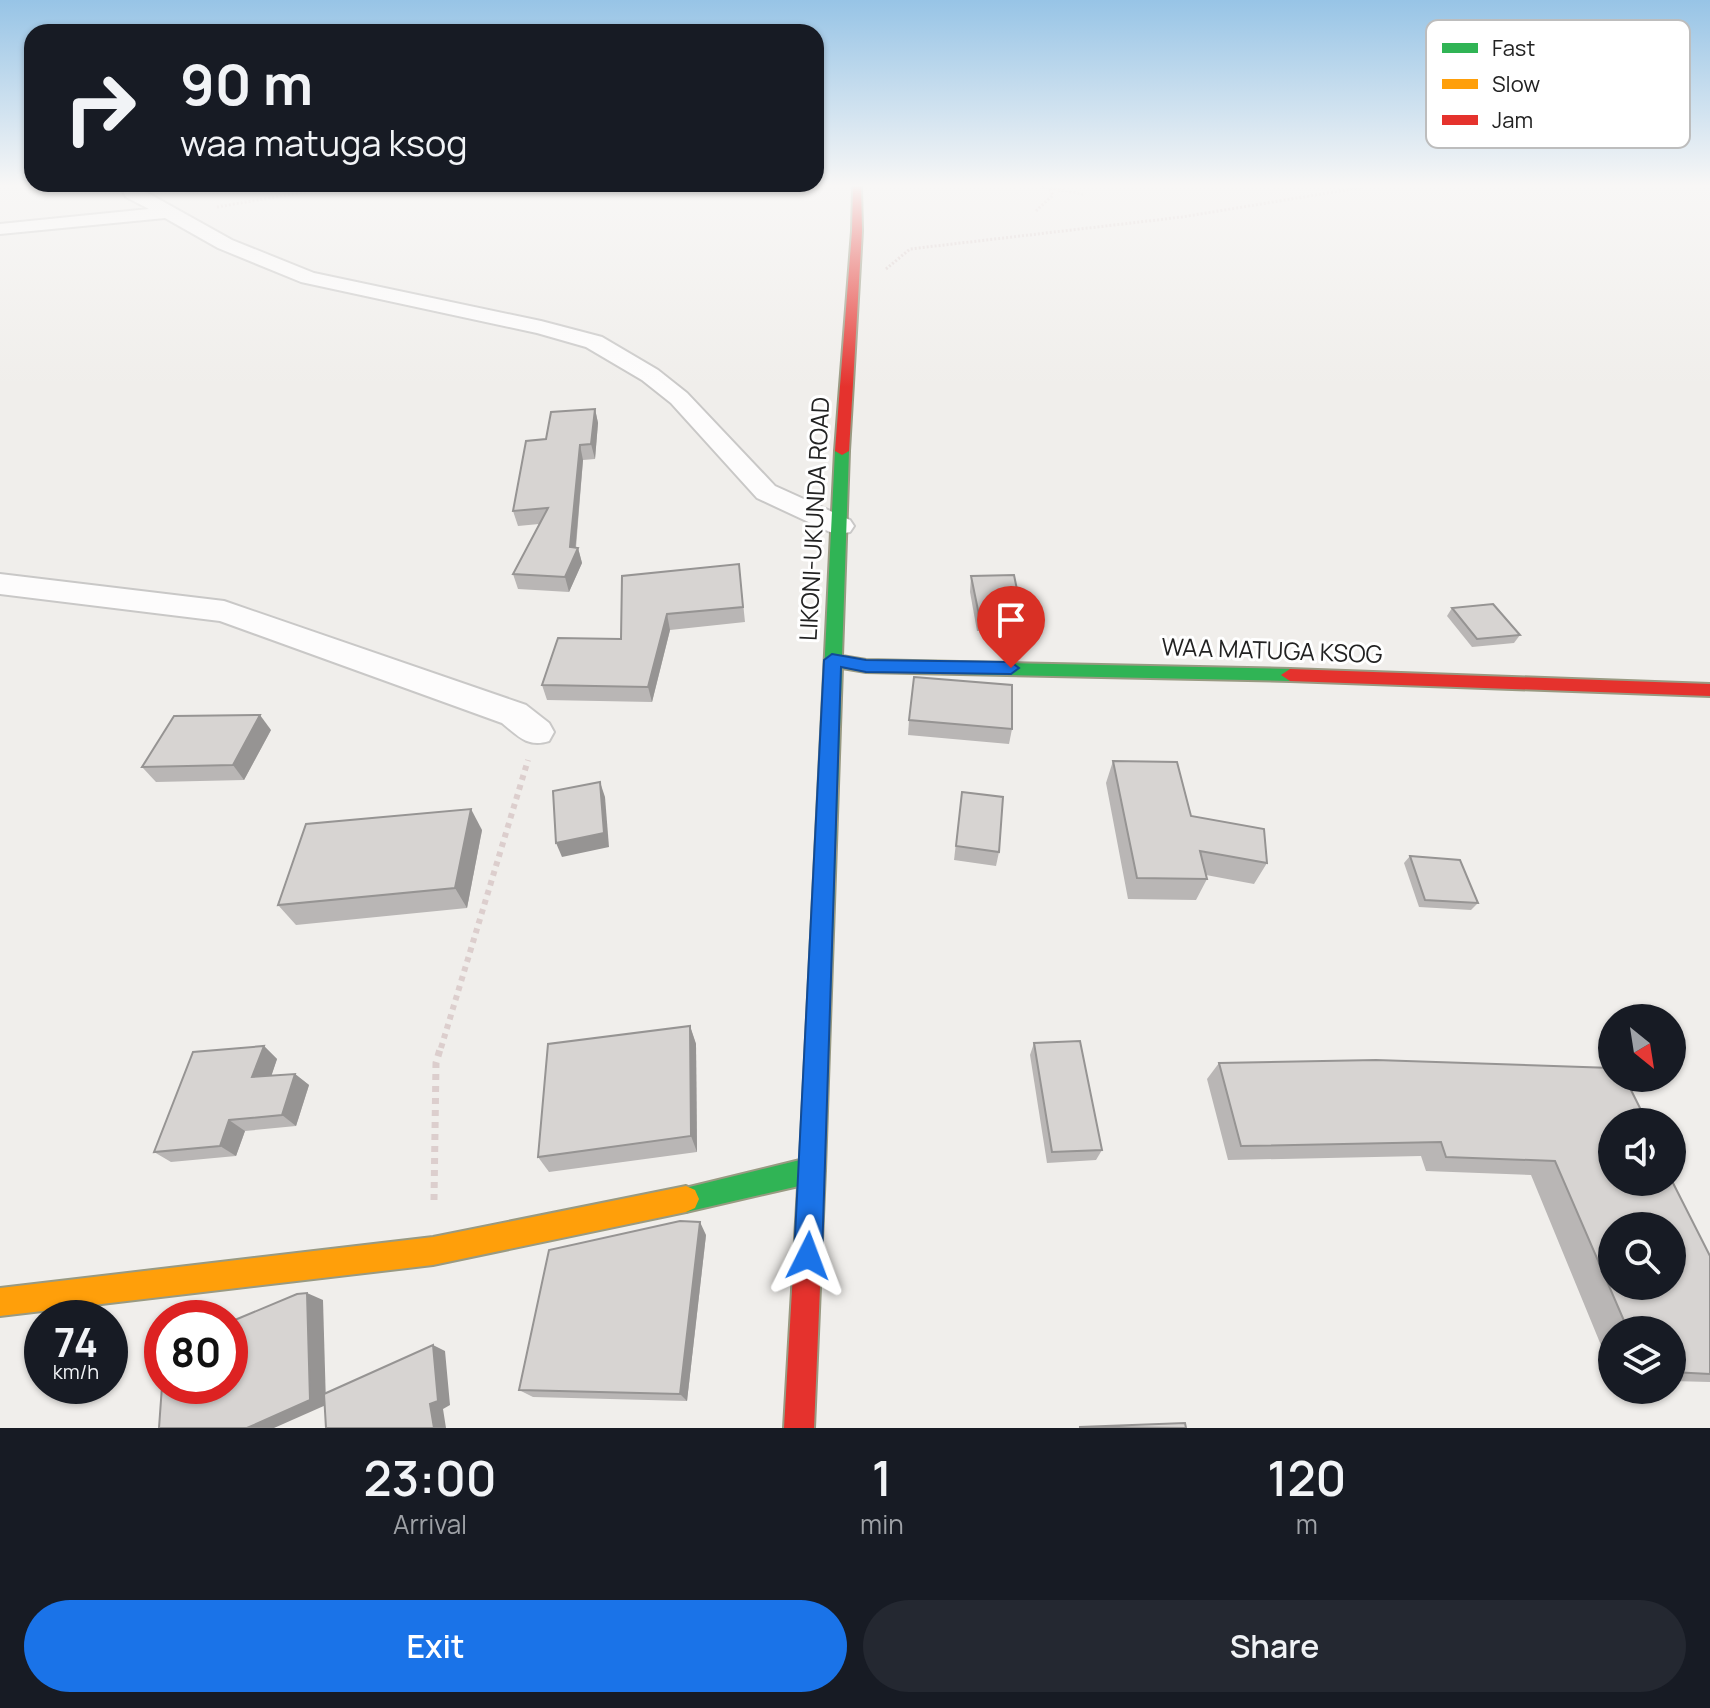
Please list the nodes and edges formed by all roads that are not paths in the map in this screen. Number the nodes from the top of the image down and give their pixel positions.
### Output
1 (249, 254) edge
2 (853, 254) edge
3 (840, 526) junction
4 (0, 584) edge
5 (832, 660) junction
6 (1710, 690) edge
7 (537, 732) road end
8 (812, 1170) junction
9 (0, 1302) edge
10 (799, 1428) edge

1 - 3 street
2 - 3 main road, LIKONI-UKUNDA ROAD
3 - 5 main road, LIKONI-UKUNDA ROAD
4 - 7 street
5 - 6 main road, WAA MATUGA KSOG
5 - 8 main road, LIKONI-UKUNDA ROAD
8 - 9 main road
8 - 10 main road, LIKONI-UKUNDA ROAD

